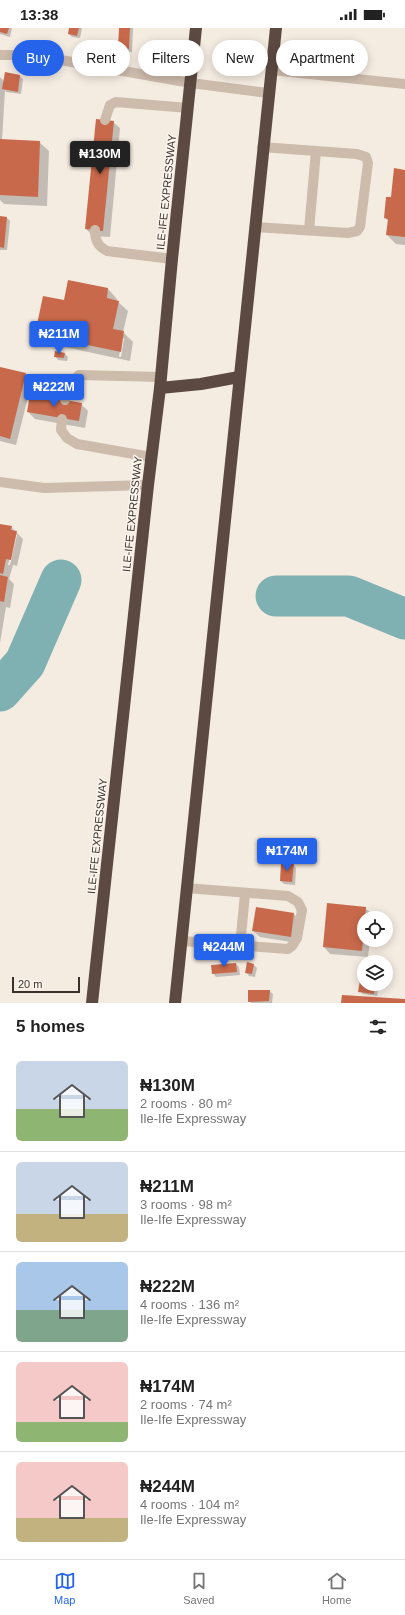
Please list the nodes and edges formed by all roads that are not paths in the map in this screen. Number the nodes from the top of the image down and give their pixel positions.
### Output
1 (196, 28) edge
2 (276, 28) edge
3 (0, 54) edge
4 (271, 70) junction
5 (191, 83) junction
6 (405, 84) edge
7 (268, 93) junction
8 (188, 108) junction
9 (105, 120) dead end
10 (262, 147) junction
11 (316, 151) junction
12 (255, 228) junction
13 (95, 230) dead end
14 (309, 230) junction
15 (172, 258) junction
16 (239, 377) junction
17 (161, 382) junction
18 (65, 400) dead end
19 (62, 419) dead end
20 (151, 457) junction
21 (0, 482) edge
22 (148, 484) junction
23 (186, 888) junction
24 (245, 894) junction
25 (181, 941) junction
26 (240, 946) junction
27 (92, 1003) edge
28 (175, 1003) edge

1 - 5 highway, ILE-IFE EXPRESSWAY
2 - 4 highway
3 - 5 street
4 - 6 street
4 - 7 highway
5 - 7 street
5 - 8 highway, ILE-IFE EXPRESSWAY
7 - 10 highway
8 - 9 street
8 - 15 highway, ILE-IFE EXPRESSWAY
10 - 11 street
10 - 12 highway
11 - 14 street
11 - 14 street
12 - 14 street
12 - 16 highway
13 - 15 street
15 - 17 highway, ILE-IFE EXPRESSWAY
16 - 17 highway
16 - 23 highway
17 - 18 street
17 - 20 highway, ILE-IFE EXPRESSWAY
19 - 20 street
20 - 22 highway, ILE-IFE EXPRESSWAY
21 - 22 street
22 - 27 highway, ILE-IFE EXPRESSWAY
23 - 24 street
23 - 25 highway
24 - 26 street
24 - 26 street
25 - 26 street
25 - 28 highway

